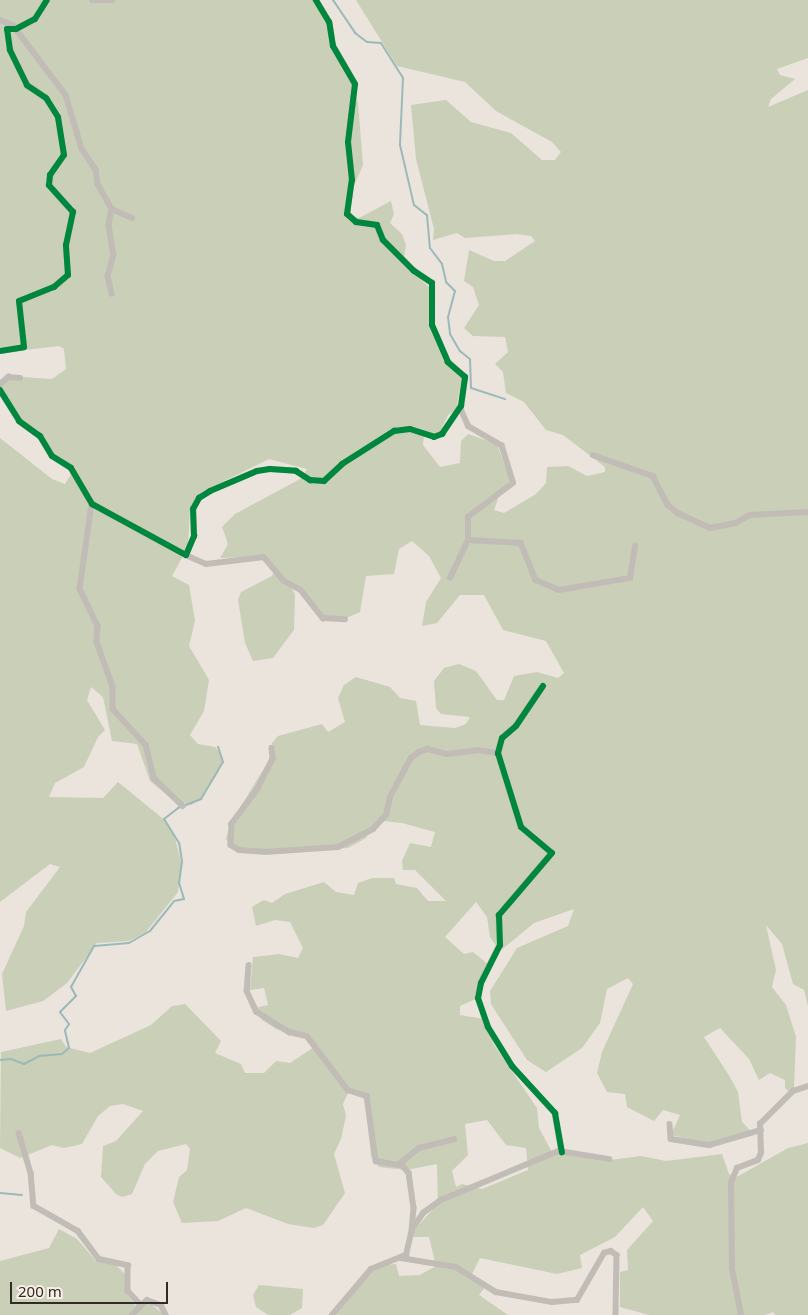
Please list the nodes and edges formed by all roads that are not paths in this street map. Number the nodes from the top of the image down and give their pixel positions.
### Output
1 (47, 0) edge
2 (92, 0) edge
3 (112, 0) edge
4 (316, 0) edge
5 (0, 20) edge
6 (16, 29) junction
7 (112, 210) junction
8 (132, 218) dead end
9 (112, 294) dead end
10 (0, 350) edge
11 (20, 378) dead end
12 (0, 384) edge
13 (0, 390) edge
14 (460, 408) junction
15 (593, 454) dead end
16 (92, 504) junction
17 (808, 512) edge
18 (468, 540) junction
19 (635, 546) dead end
20 (186, 555) junction
21 (450, 578) dead end
22 (345, 619) dead end
23 (543, 686) dead end
24 (272, 748) dead end
25 (498, 753) junction
26 (183, 806) dead end
27 (249, 966) dead end
28 (808, 1086) edge
29 (670, 1124) dead end
30 (761, 1130) junction
31 (19, 1133) dead end
32 (454, 1139) dead end
33 (562, 1152) junction
34 (610, 1159) dead end
35 (401, 1164) junction
36 (412, 1228) junction
37 (401, 1258) junction
38 (140, 1304) junction
39 (132, 1315) edge
40 (166, 1315) edge
41 (332, 1315) edge
42 (616, 1315) edge
43 (741, 1315) edge

1 - 6 street
2 - 3 street
4 - 14 street
5 - 6 street
6 - 7 street
6 - 10 street
7 - 8 street
7 - 9 street
11 - 12 street
13 - 16 street
14 - 18 street
14 - 20 street
15 - 17 street
16 - 20 street
16 - 26 street
18 - 19 street
18 - 21 street
20 - 22 street
23 - 25 street
24 - 25 street
25 - 33 street
27 - 35 street
28 - 30 street
29 - 30 street
30 - 43 street
31 - 38 street
32 - 35 street
33 - 34 street
33 - 36 street
35 - 36 street
36 - 37 street
37 - 41 street
37 - 42 street
38 - 39 street
38 - 40 street

